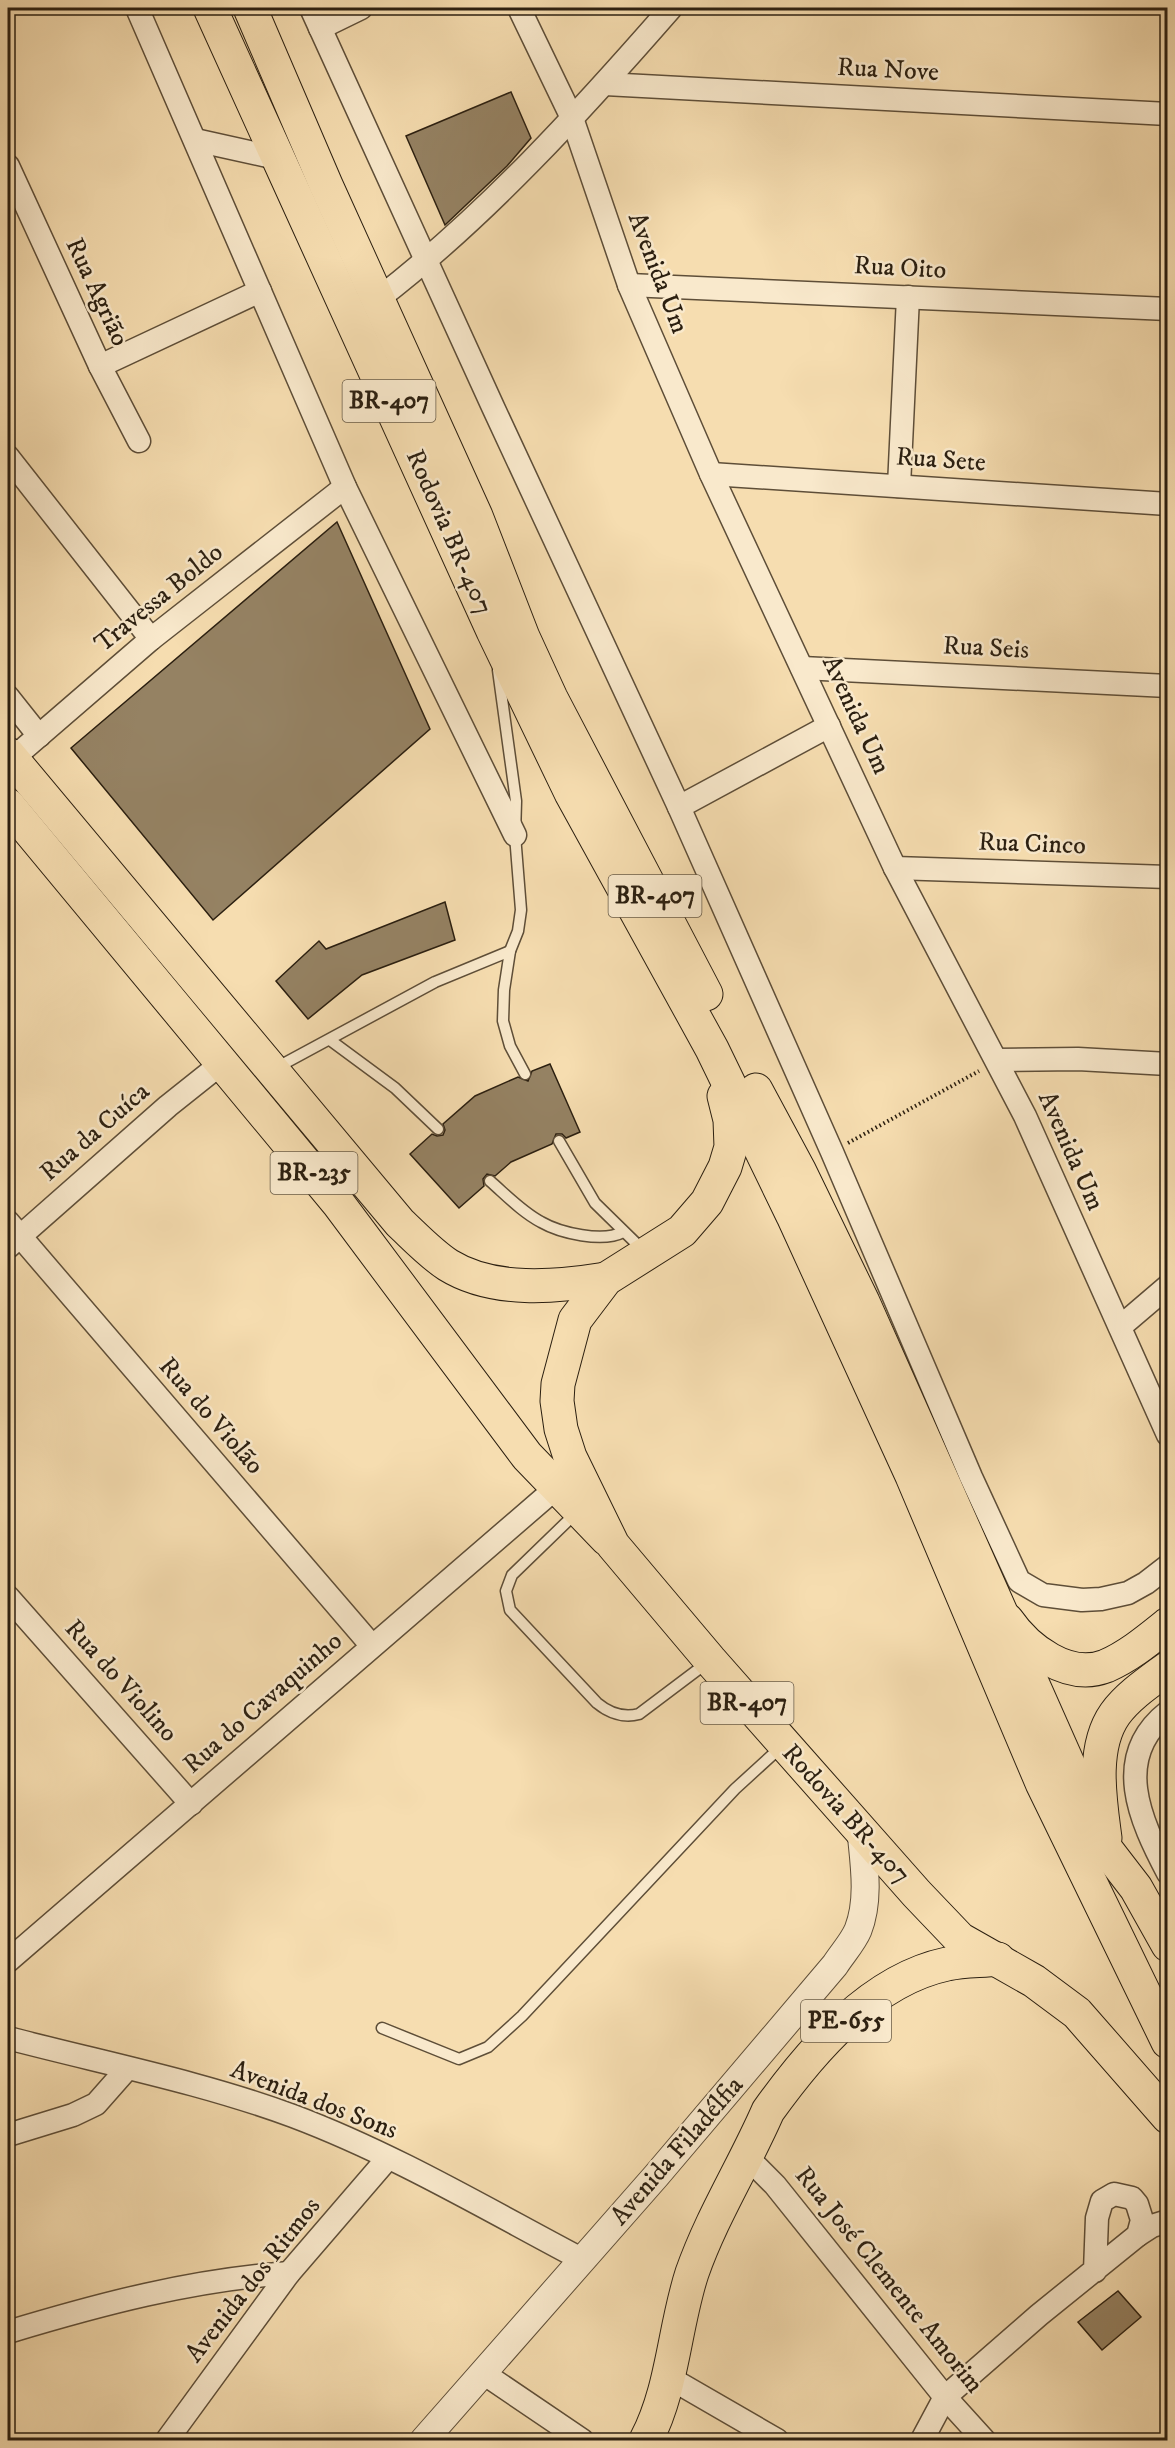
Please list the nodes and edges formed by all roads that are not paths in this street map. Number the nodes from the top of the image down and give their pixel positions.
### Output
1 (137, 8) edge
2 (210, 8) edge
3 (250, 8) edge
4 (312, 8) edge
5 (361, 8) edge
6 (519, 8) edge
7 (671, 8) edge
8 (321, 28) junction
9 (605, 84) junction
10 (1167, 114) edge
11 (572, 118) junction
12 (195, 140) junction
13 (281, 159) junction
14 (8, 166) edge
15 (426, 262) junction
16 (629, 285) junction
17 (260, 291) junction
18 (908, 297) junction
19 (378, 299) junction
20 (1167, 309) edge
21 (100, 366) junction
22 (139, 441) dead end
23 (8, 457) edge
24 (711, 474) junction
25 (899, 486) junction
26 (345, 487) junction
27 (1167, 504) edge
28 (493, 631) junction
29 (151, 639) junction
30 (802, 668) junction
31 (1167, 686) edge
32 (8, 697) edge
33 (829, 726) junction
34 (39, 736) junction
35 (10, 756) edge
36 (8, 805) edge
37 (679, 807) junction
38 (514, 835) junction
39 (895, 868) junction
40 (1167, 878) edge
41 (510, 951) junction
42 (330, 1040) junction
43 (712, 1049) junction
44 (998, 1060) junction
45 (1167, 1064) edge
46 (525, 1074) dead end
47 (248, 1075) junction
48 (438, 1129) dead end
49 (559, 1141) dead end
50 (490, 1181) dead end
51 (622, 1232) junction
52 (12, 1235) edge
53 (647, 1254) junction
54 (606, 1279) junction
55 (1167, 1286) edge
56 (1119, 1327) junction
57 (1167, 1435) edge
58 (958, 1482) junction
59 (568, 1499) junction
60 (613, 1545) junction
61 (1167, 1566) edge
62 (8, 1597) edge
63 (998, 1609) junction
64 (1167, 1624) edge
65 (372, 1646) junction
66 (710, 1660) junction
67 (1167, 1668) edge
68 (1167, 1712) edge
69 (783, 1744) junction
70 (191, 1803) junction
71 (861, 1832) junction
72 (1106, 1849) junction
73 (1167, 1873) edge
74 (1167, 1945) edge
75 (998, 1959) junction
76 (8, 1961) edge
77 (382, 2028) dead end
78 (8, 2038) edge
79 (1167, 2042) edge
80 (126, 2070) junction
81 (1167, 2117) edge
82 (8, 2135) edge
83 (747, 2157) junction
84 (388, 2158) junction
85 (1167, 2221) edge
86 (1138, 2235) junction
87 (583, 2260) junction
88 (1095, 2271) junction
89 (289, 2273) junction
90 (8, 2332) edge
91 (483, 2373) junction
92 (668, 2377) junction
93 (945, 2397) junction
94 (167, 2440) edge
95 (424, 2440) edge
96 (582, 2440) edge
97 (646, 2440) edge
98 (777, 2440) edge
99 (922, 2440) edge
100 (984, 2440) edge

1 - 12 street
2 - 13 main road, Rodovia BR-407 / BR-407
3 - 19 main road, BR-407
4 - 8 street
5 - 8 street
6 - 11 street, Avenida Um
7 - 9 street
8 - 15 street
9 - 10 street, Rua Nove
9 - 11 street
11 - 15 street
11 - 16 street, Avenida Um
12 - 13 street
12 - 17 street
13 - 28 main road, Rodovia BR-407 / BR-407
14 - 21 street, Rua Agrião
15 - 19 street
15 - 37 street
16 - 18 street, Rua Oito
16 - 24 street, Avenida Um
17 - 21 street
17 - 26 street
18 - 20 street, Rua Oito
18 - 25 street
19 - 58 main road, BR-407
21 - 22 street, Rua Agrião
23 - 29 street
24 - 25 street, Rua Sete
24 - 30 street, Avenida Um
25 - 27 street, Rua Sete
26 - 29 street, Travessa Boldo
26 - 38 street
28 - 38 lane
28 - 43 main road, Rodovia BR-407 / BR-407
29 - 34 street, Travessa Boldo
30 - 31 street, Rua Seis
30 - 33 street, Avenida Um
32 - 34 street
33 - 37 street
33 - 39 street, Avenida Um
34 - 35 street, Travessa Boldo
35 - 47 main road, BR-235 / BR-235
36 - 47 main road, BR-235 / BR-235
37 - 58 street
38 - 41 lane
39 - 40 street, Rua Cinco
39 - 44 street, Avenida Um
41 - 42 lane
41 - 46 lane
42 - 47 lane
42 - 48 lane
43 - 53 main road
43 - 79 main road
44 - 45 street
44 - 56 street, Avenida Um
47 - 52 street, Rua da Cuíca
47 - 54 main road, BR-235 / BR-235
47 - 59 main road, BR-235 / BR-235
49 - 51 lane
50 - 51 lane
51 - 53 lane
52 - 65 street, Rua do Violão
53 - 54 main road
54 - 60 main road
55 - 56 street
56 - 57 street, Avenida Um
58 - 61 street
58 - 63 main road, BR-407
59 - 60 main road, BR-235 / BR-235
59 - 65 street, Rua do Cavaquinho
59 - 66 lane
60 - 66 main road, Rodovia BR-407 / BR-407
62 - 70 street, Rua do Violino
63 - 64 main road
63 - 72 main road, BR-407
65 - 70 street, Rua do Cavaquinho
66 - 69 main road, Rodovia BR-407 / BR-407
67 - 72 main road
68 - 73 street
69 - 71 main road, Rodovia BR-407 / BR-407
69 - 77 lane
70 - 76 street, Rua do Cavaquinho
71 - 75 main road, Rodovia BR-407 / BR-407
71 - 87 street, Avenida Filadélfia
72 - 74 main road, BR-407
75 - 81 main road, BR-407
75 - 83 main road, PE-655
78 - 80 street, Avenida dos Sons
80 - 82 street
80 - 84 street, Avenida dos Sons
83 - 92 main road, PE-655
83 - 93 street, Rua José Clemente Amorim
84 - 87 street, Avenida dos Sons
84 - 89 street, Avenida dos Ritmos
85 - 86 street
86 - 88 street
86 - 88 street
87 - 91 street, Avenida Filadélfia
88 - 93 street
89 - 90 street
89 - 94 street, Avenida dos Ritmos
91 - 95 street, Avenida Filadélfia
91 - 96 street
92 - 97 main road, PE-655
92 - 98 street
93 - 99 street
93 - 100 street, Rua José Clemente Amorim

